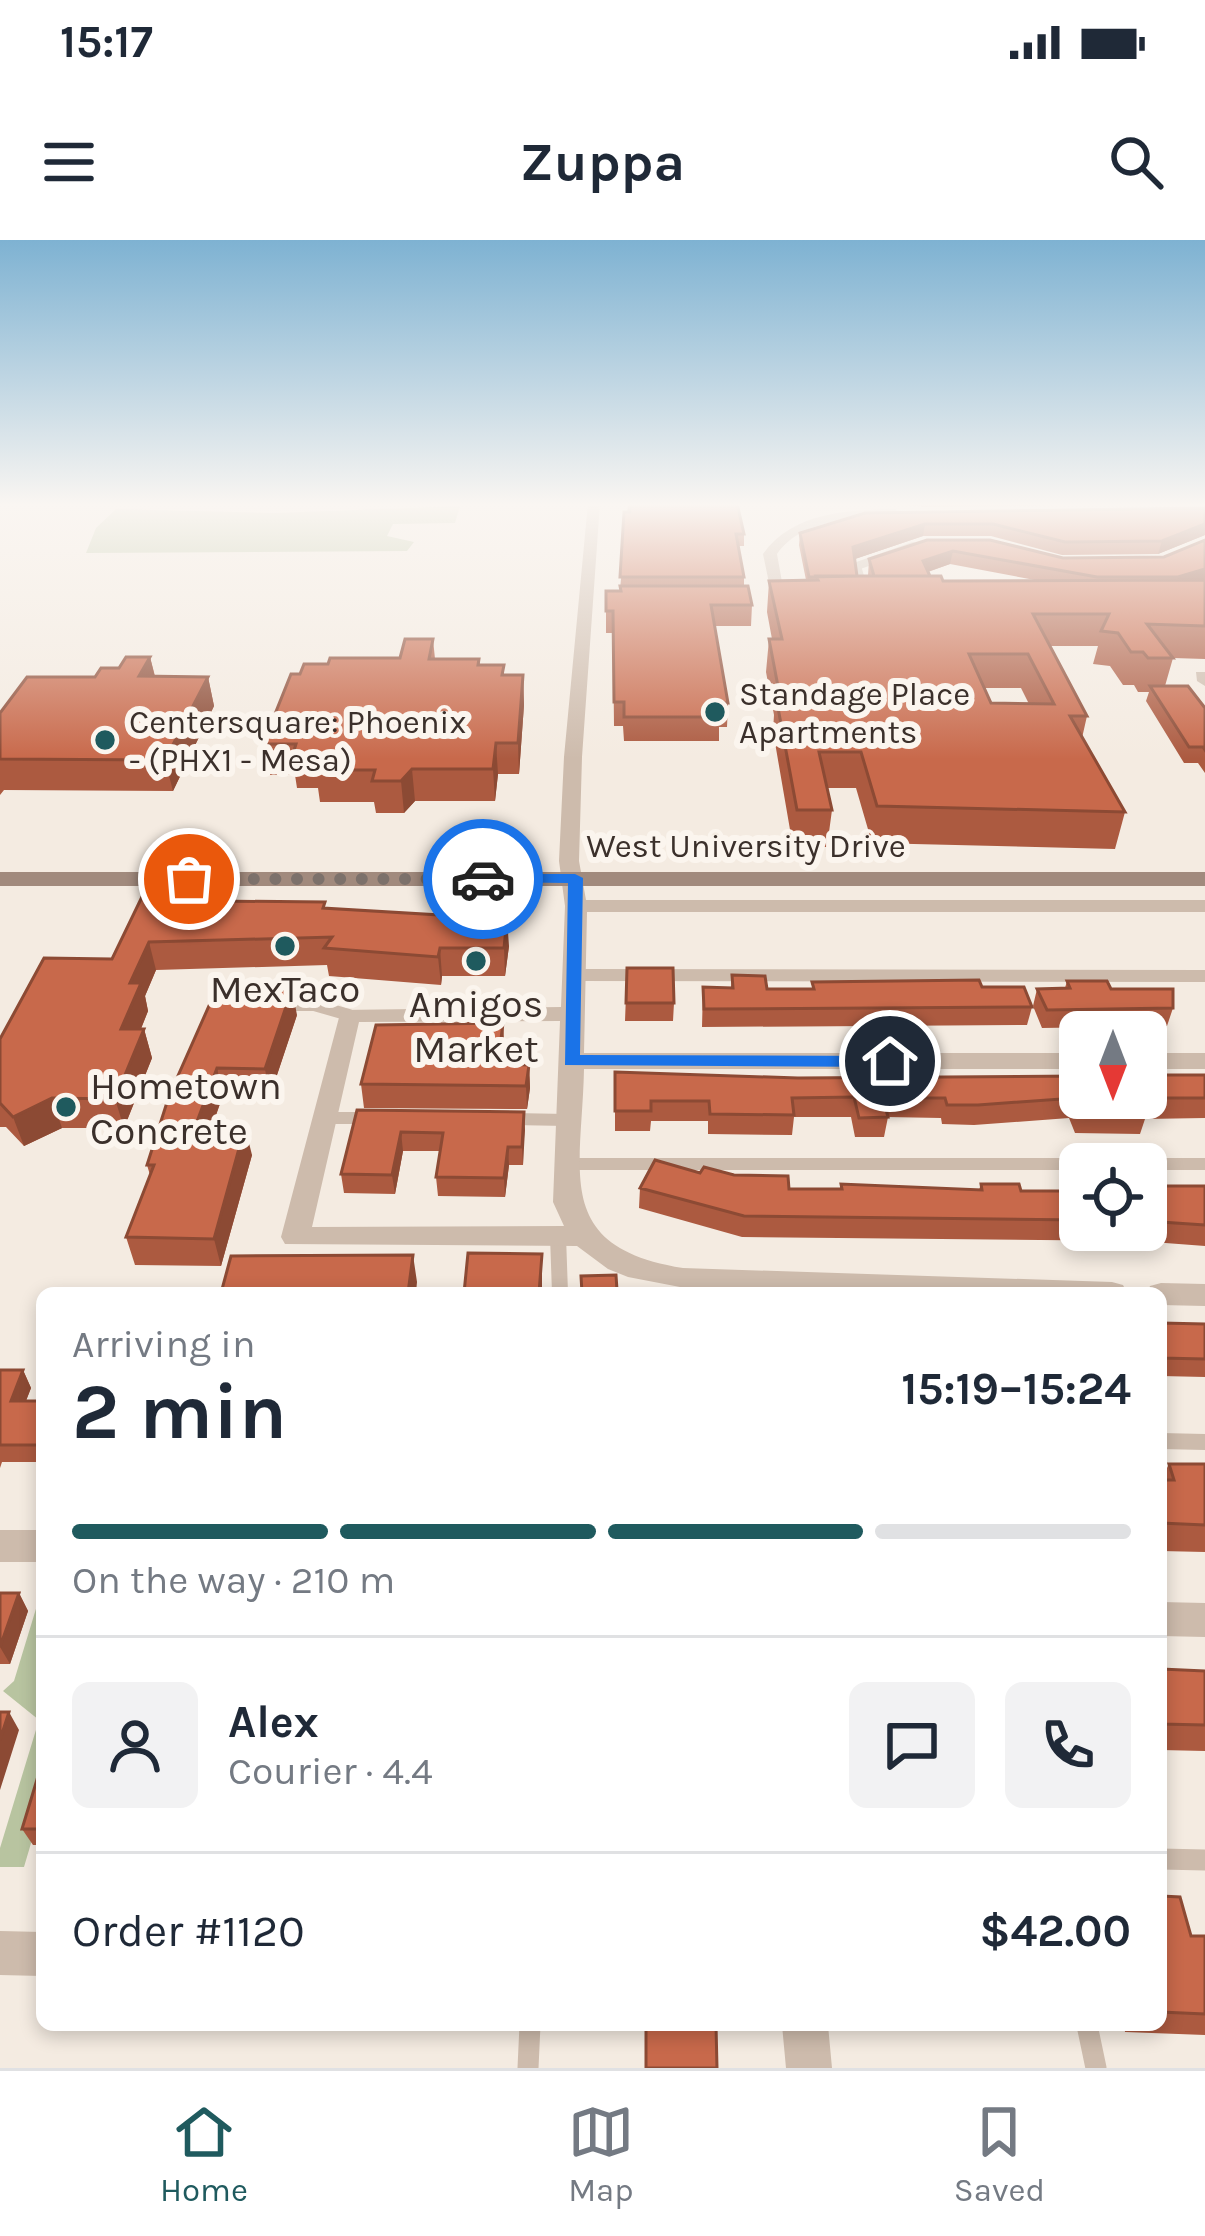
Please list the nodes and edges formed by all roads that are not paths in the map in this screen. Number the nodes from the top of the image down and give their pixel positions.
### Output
1 (592, 588) edge
2 (776, 588) edge
3 (863, 588) edge
4 (756, 599) edge
5 (778, 599) junction
6 (800, 599) edge
7 (844, 599) edge
8 (866, 599) junction
9 (888, 599) edge
10 (575, 878) junction
11 (0, 879) edge
12 (1205, 879) edge
13 (576, 906) junction
14 (1205, 906) edge
15 (574, 975) junction
16 (1205, 976) edge
17 (256, 1005) edge
18 (572, 1014) junction
19 (349, 1015) junction
20 (571, 1061) junction
21 (1059, 1061) edge
22 (1167, 1061) edge
23 (1205, 1061) edge
24 (323, 1118) junction
25 (388, 1118) edge
26 (499, 1118) edge
27 (567, 1120) junction
28 (564, 1164) junction
29 (1205, 1164) edge
30 (571, 1236) junction
31 (561, 1287) edge
32 (741, 1287) edge
33 (1167, 1294) edge
34 (1205, 1295) edge
35 (1167, 1441) edge
36 (1205, 1442) edge
37 (0, 1546) edge
38 (36, 1546) edge
39 (1167, 1619) edge
40 (1205, 1620) edge
41 (1167, 1859) edge
42 (1205, 1860) edge
43 (0, 1954) edge
44 (36, 1954) edge
45 (530, 2031) edge
46 (806, 2031) edge
47 (1088, 2031) edge
48 (528, 2068) edge
49 (809, 2068) edge
50 (1096, 2068) edge

1 - 10 street
2 - 5 street
3 - 8 lane
4 - 5 street
5 - 6 street
7 - 8 street
8 - 9 street
10 - 11 main road, West University Drive
10 - 12 main road, West University Drive
10 - 13 street
13 - 14 street, West University Drive
13 - 15 street
15 - 16 lane
15 - 18 street
17 - 19 lane
18 - 19 street
18 - 20 street
19 - 24 street
20 - 21 street
20 - 27 street
22 - 23 street
24 - 25 lane
24 - 30 street
26 - 27 lane
27 - 28 street
28 - 29 lane
28 - 30 street
30 - 31 lane
30 - 32 street
33 - 34 street
35 - 36 lane
37 - 38 street
39 - 40 street
41 - 42 lane
43 - 44 street
45 - 48 lane
46 - 49 street
47 - 50 lane

